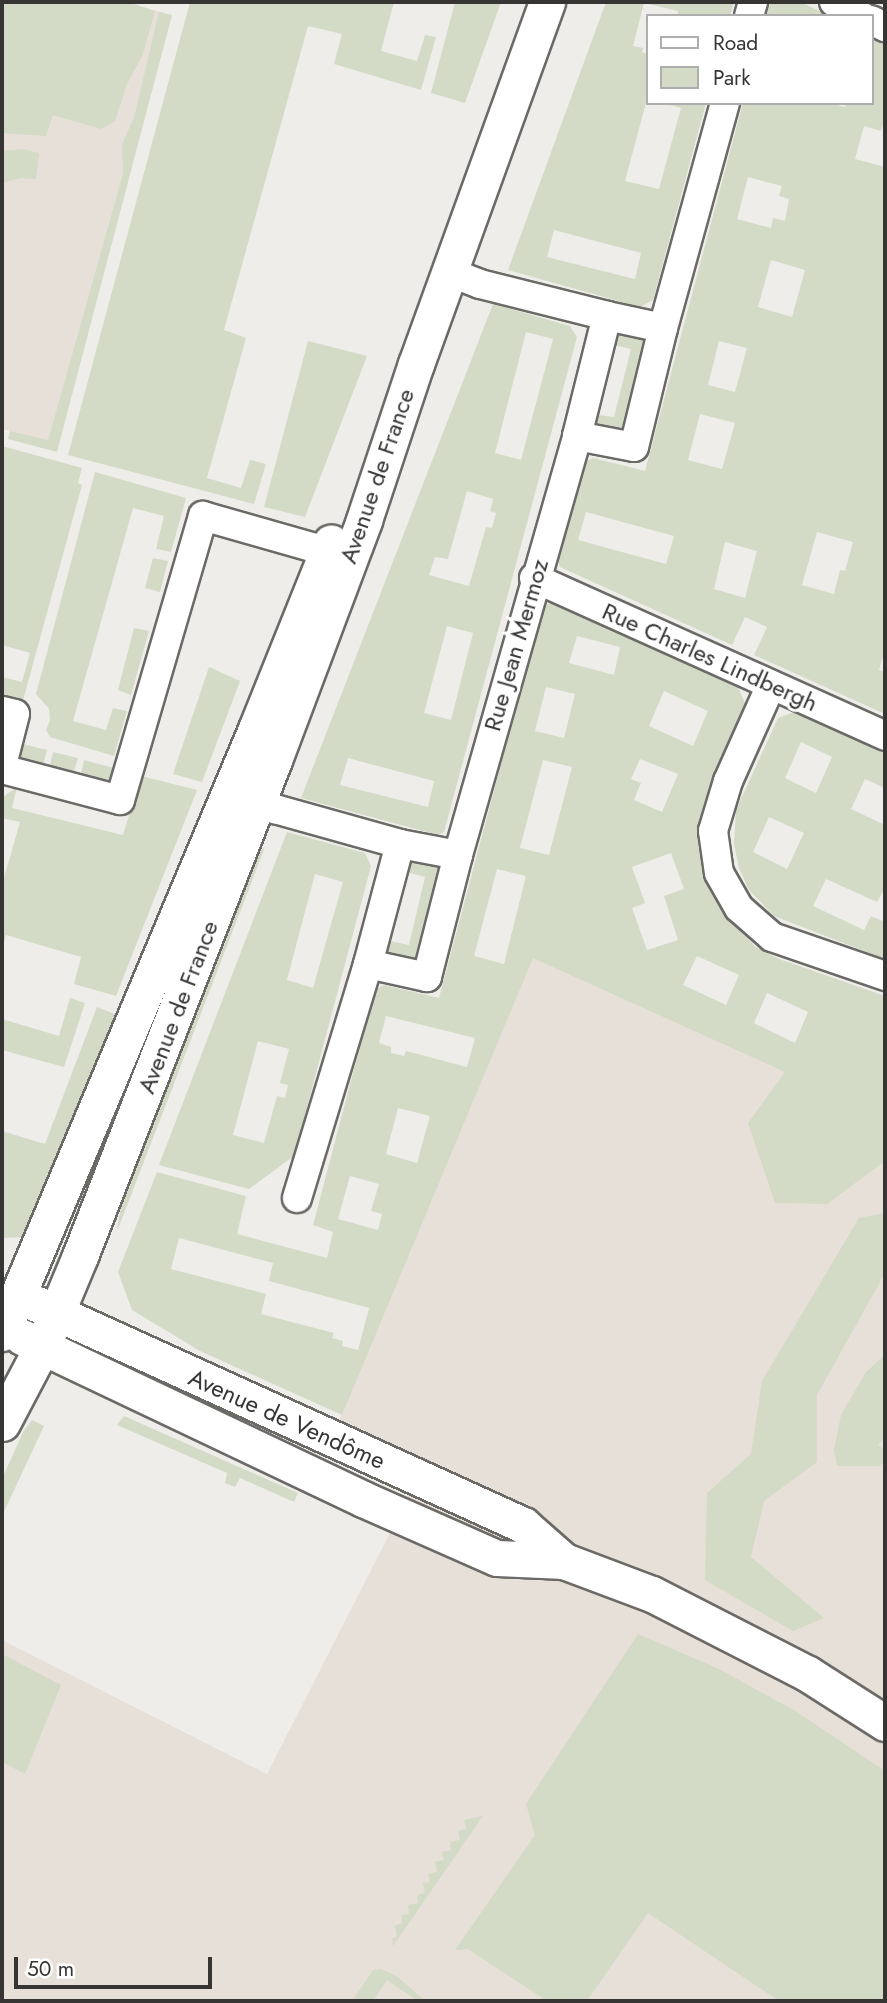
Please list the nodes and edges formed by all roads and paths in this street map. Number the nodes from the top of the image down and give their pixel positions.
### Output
1 (547, 2) edge
2 (834, 2) edge
3 (858, 14) edge
4 (724, 105) edge
5 (449, 272) junction
6 (607, 316) junction
7 (663, 328) junction
8 (576, 436) junction
9 (338, 555) junction
10 (534, 578) junction
11 (771, 685) junction
12 (2, 711) edge
13 (885, 736) edge
14 (2, 767) edge
15 (243, 797) junction
16 (400, 844) junction
17 (458, 855) junction
18 (368, 964) junction
19 (885, 976) edge
20 (297, 1198) dead end
21 (10, 1291) edge
22 (57, 1313) junction
23 (2, 1330) edge
24 (42, 1347) junction
25 (2, 1423) edge
26 (564, 1561) junction
27 (885, 1723) edge

1 - 5 main road, Avenue de France
2 - 3 street
4 - 7 street
5 - 6 street
5 - 9 main road, Avenue de France
6 - 7 street
6 - 8 street, Rue Jean Mermoz
7 - 8 street
8 - 10 street, Rue Jean Mermoz
9 - 14 street
9 - 15 main road, Avenue de France
10 - 11 street, Rue Charles Lindbergh
10 - 17 street, Rue Jean Mermoz
11 - 13 street, Rue Charles Lindbergh
11 - 19 street
12 - 14 street
15 - 16 street
15 - 21 main road, Avenue de France
15 - 22 main road, Avenue de France
16 - 17 street
16 - 18 street
17 - 18 street, Rue Jean Mermoz
18 - 20 street
21 - 22 main road, Avenue de Vendôme
21 - 23 main road, Avenue de France
22 - 24 main road, Avenue de France
22 - 26 main road, Avenue de Vendôme
23 - 24 main road, Avenue de Vendôme
24 - 25 main road, Avenue de France
24 - 26 main road, Avenue de Vendôme
26 - 27 main road, Avenue de Vendôme

